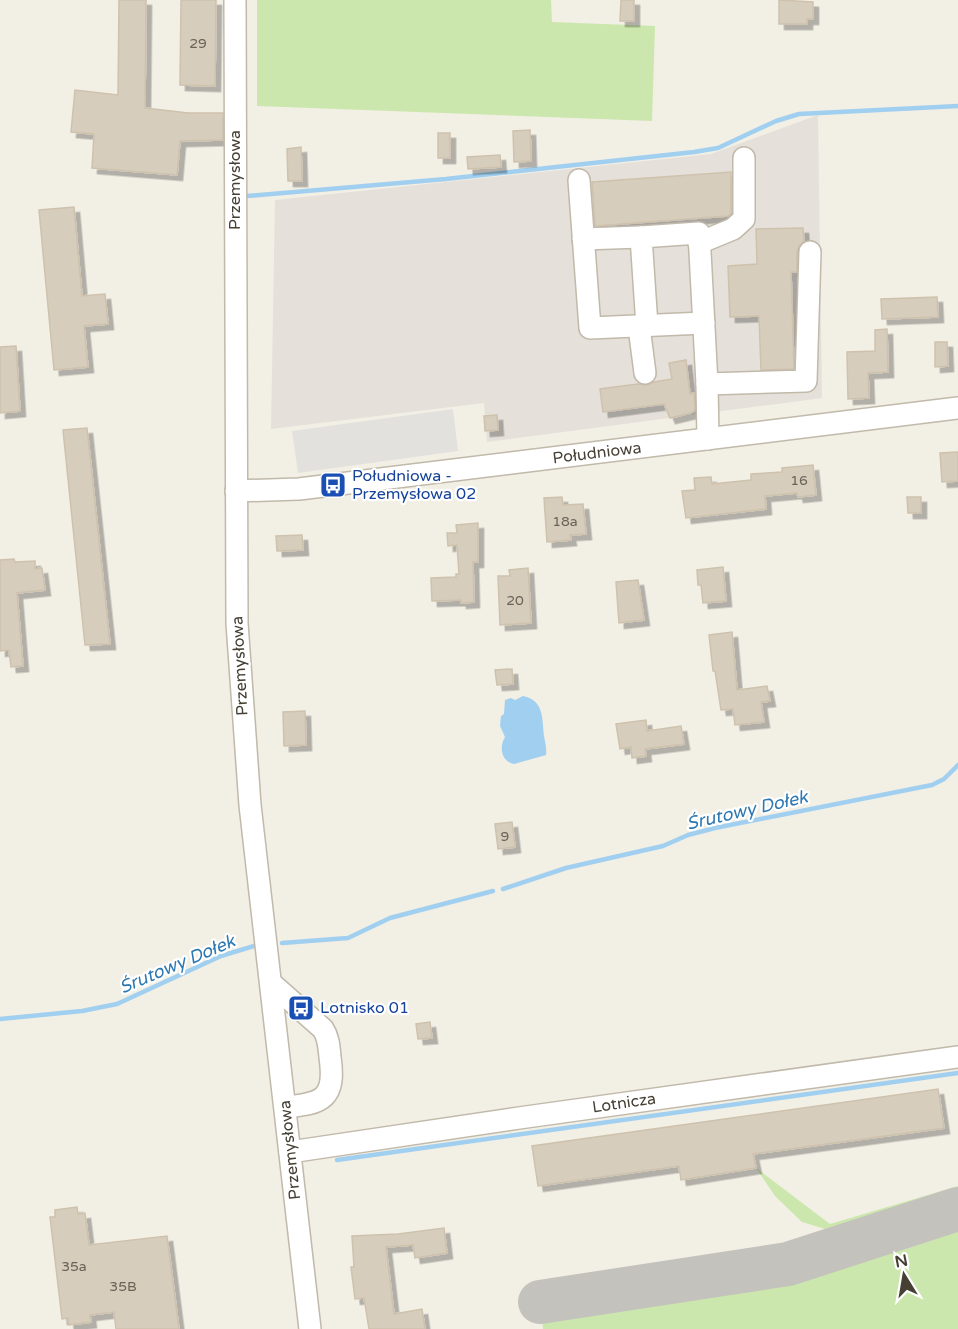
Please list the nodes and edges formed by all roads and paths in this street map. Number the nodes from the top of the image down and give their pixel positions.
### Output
1 (235, 0) edge
2 (744, 158) dead end
3 (579, 180) dead end
4 (641, 237) junction
5 (583, 238) junction
6 (699, 243) junction
7 (810, 252) dead end
8 (704, 323) junction
9 (643, 326) junction
10 (645, 373) dead end
11 (707, 384) junction
12 (958, 408) edge
13 (708, 439) junction
14 (236, 491) junction
15 (271, 983) junction
16 (958, 1058) edge
17 (285, 1107) junction
18 (290, 1152) junction
19 (310, 1329) edge

1 - 14 street, Przemysłowa
2 - 6 street
3 - 5 street
4 - 5 street
4 - 6 street
4 - 9 street
5 - 9 street
6 - 8 street
7 - 11 street
8 - 9 street
8 - 11 street
9 - 10 street
11 - 13 street
12 - 13 street, Południowa
13 - 14 street, Południowa
14 - 15 street, Przemysłowa
15 - 17 street, Przemysłowa
15 - 17 street
16 - 18 street, Lotnicza
17 - 18 street, Przemysłowa
18 - 19 street, Przemysłowa

